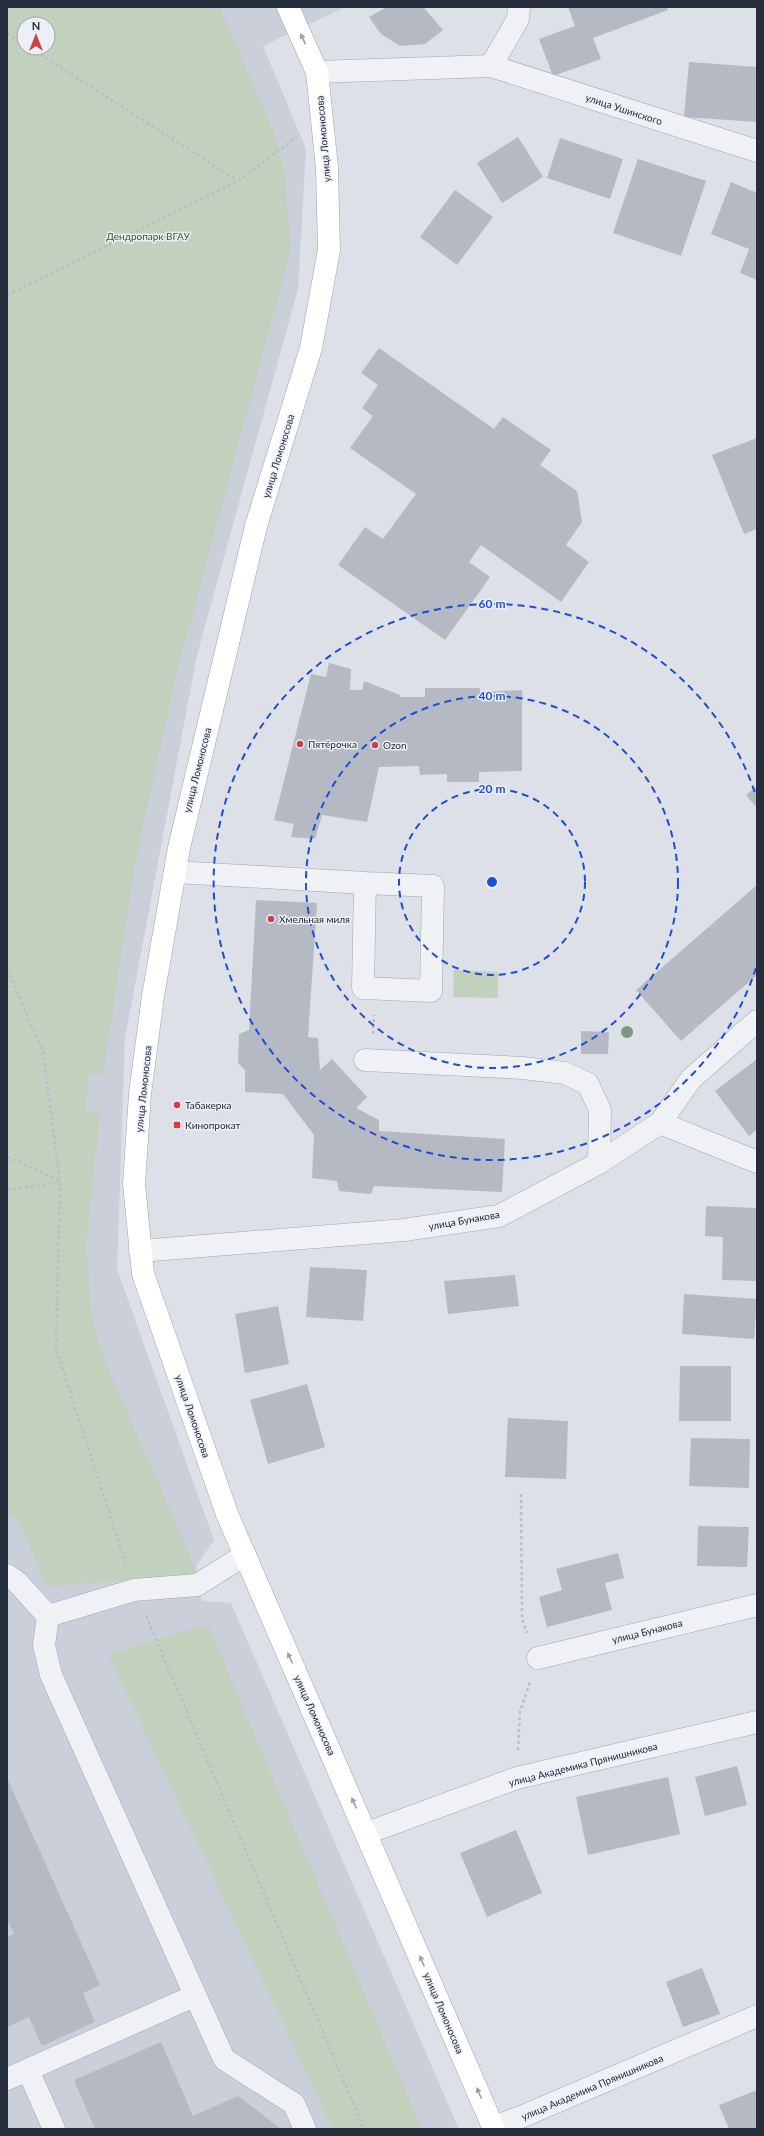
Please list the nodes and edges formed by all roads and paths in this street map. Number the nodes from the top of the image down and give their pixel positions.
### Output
1 (288, 7) edge
2 (519, 7) edge
3 (7, 33) edge
4 (16, 39) edge
5 (43, 56) edge
6 (491, 66) junction
7 (317, 72) junction
8 (323, 117) junction
9 (757, 151) edge
10 (238, 181) junction
11 (7, 295) edge
12 (175, 872) junction
13 (365, 883) junction
14 (7, 969) edge
15 (375, 988) junction
16 (757, 1021) edge
17 (369, 1060) joint
18 (660, 1123) junction
19 (7, 1158) edge
20 (757, 1162) edge
21 (599, 1164) junction
22 (60, 1182) junction
23 (7, 1190) edge
24 (140, 1251) junction
25 (521, 1494) dead end
26 (245, 1555) junction
27 (7, 1575) edge
28 (134, 1590) junction
29 (757, 1605) edge
30 (48, 1616) junction
31 (538, 1658) junction
32 (757, 1722) edge
33 (517, 1778) junction
34 (367, 1833) junction
35 (194, 1996) junction
36 (757, 2016) edge
37 (28, 2070) junction
38 (7, 2079) edge
39 (494, 2128) edge
40 (54, 2129) edge
41 (305, 2129) edge
42 (364, 2129) edge

7 -> 1 main road, улица Ломоносова
2 - 6 street
3 - 4 path
5 - 10 path
6 - 7 street, улица Ушинского
6 - 9 street, улица Ушинского
7 - 8 main road, улица Ломоносова
8 - 10 path
8 - 12 main road, улица Ломоносова
10 - 11 path
12 - 13 street
12 - 24 main road, улица Ломоносова
13 - 15 street
13 - 15 street
14 - 22 path
15 - 17 path
16 - 18 street
17 - 21 street
18 - 20 street
18 - 21 street, улица Бунакова
19 - 22 path
21 - 24 street, улица Бунакова
22 - 23 path
22 - 28 path
24 - 26 main road, улица Ломоносова
25 - 31 path
26 - 28 street
34 -> 26 main road, улица Ломоносова
27 - 30 street
28 - 30 street
28 - 42 path
29 - 31 street, улица Бунакова
30 - 35 street
31 - 33 path
32 - 33 street, улица Академика Прянишникова
33 - 34 street, улица Академика Прянишникова
39 -> 34 main road, улица Ломоносова
35 - 37 street
35 - 41 street
36 - 39 street, улица Академика Прянишникова
37 - 38 street
37 - 40 street

